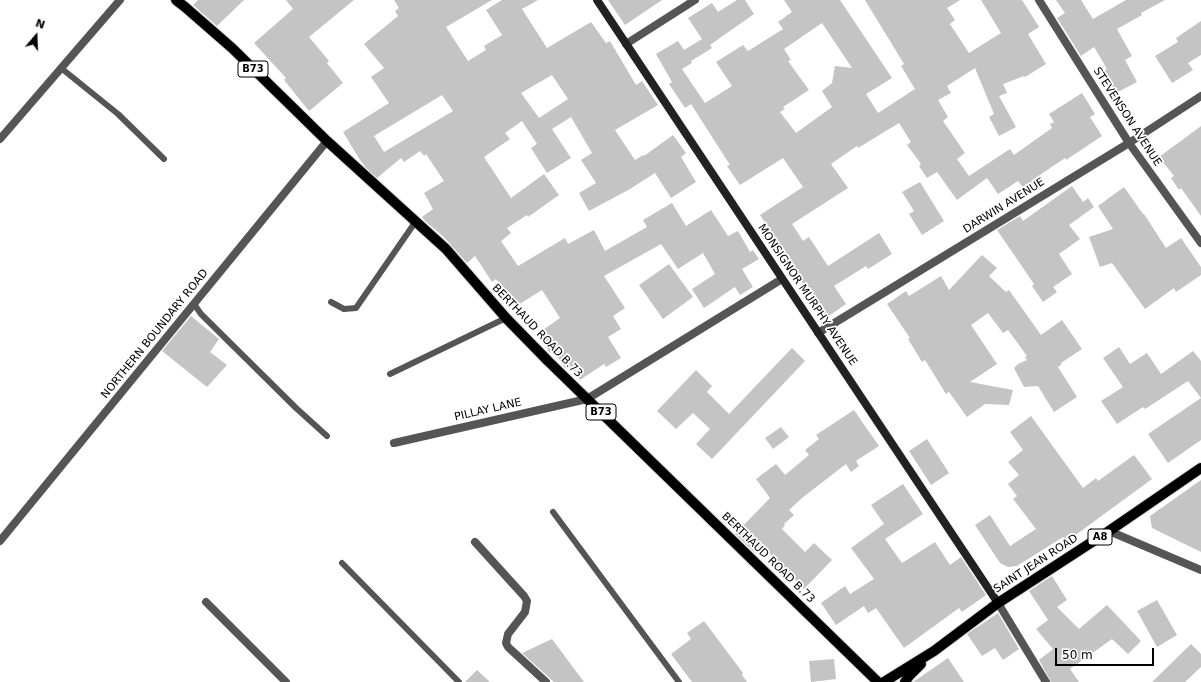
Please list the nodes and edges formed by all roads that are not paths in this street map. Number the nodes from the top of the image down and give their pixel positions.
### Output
1 (120, 0) edge
2 (176, 0) edge
3 (597, 0) edge
4 (695, 0) edge
5 (1039, 0) edge
6 (626, 44) junction
7 (61, 68) junction
8 (1201, 96) edge
9 (0, 138) edge
10 (327, 141) junction
11 (1129, 142) junction
12 (164, 159) dead end
13 (416, 222) junction
14 (1201, 243) edge
15 (782, 279) junction
16 (331, 302) dead end
17 (194, 304) junction
18 (506, 318) junction
19 (818, 333) junction
20 (390, 374) dead end
21 (587, 399) junction
22 (326, 436) dead end
23 (394, 443) dead end
24 (1201, 468) edge
25 (553, 512) dead end
26 (1109, 531) junction
27 (0, 541) edge
28 (475, 542) dead end
29 (342, 563) dead end
30 (1201, 570) edge
31 (206, 602) dead end
32 (998, 603) junction
33 (934, 651) junction
34 (286, 682) edge
35 (459, 682) edge
36 (546, 682) edge
37 (679, 682) edge
38 (878, 682) edge
39 (884, 682) edge
40 (905, 682) edge
41 (1046, 682) edge

1 - 7 street
2 - 10 main road, BERTHAUD ROAD B.73 / B73
3 - 6 street, MONSIGNOR MURPHY AVENUE
4 - 6 street
5 - 11 street, STEVENSON AVENUE
6 - 15 street, MONSIGNOR MURPHY AVENUE
7 - 9 street
7 - 12 lane
8 - 11 street, DARWIN AVENUE
10 - 13 main road, BERTHAUD ROAD B.73 / B73
10 - 17 street, NORTHERN BOUNDARY ROAD
11 - 14 street, STEVENSON AVENUE
11 - 19 street, DARWIN AVENUE
13 - 16 lane
13 - 18 main road, BERTHAUD ROAD B.73 / B73
15 - 19 street, MONSIGNOR MURPHY AVENUE
15 - 21 street, PILLAY LANE
17 - 22 lane
17 - 27 street, NORTHERN BOUNDARY ROAD
18 - 20 lane
18 - 21 main road, BERTHAUD ROAD B.73 / B73
19 - 32 street, MONSIGNOR MURPHY AVENUE
21 - 23 street, PILLAY LANE
21 - 38 main road, BERTHAUD ROAD B.73 / B73
24 - 26 main road, SAINT JEAN ROAD / A8
25 - 37 lane
26 - 30 street
26 - 32 main road, SAINT JEAN ROAD / A8
28 - 36 street
29 - 35 lane
31 - 34 street
32 - 33 main road, SAINT JEAN ROAD / A8
32 - 41 street
33 - 39 main road, SAINT JEAN ROAD / A8
33 - 40 main road

